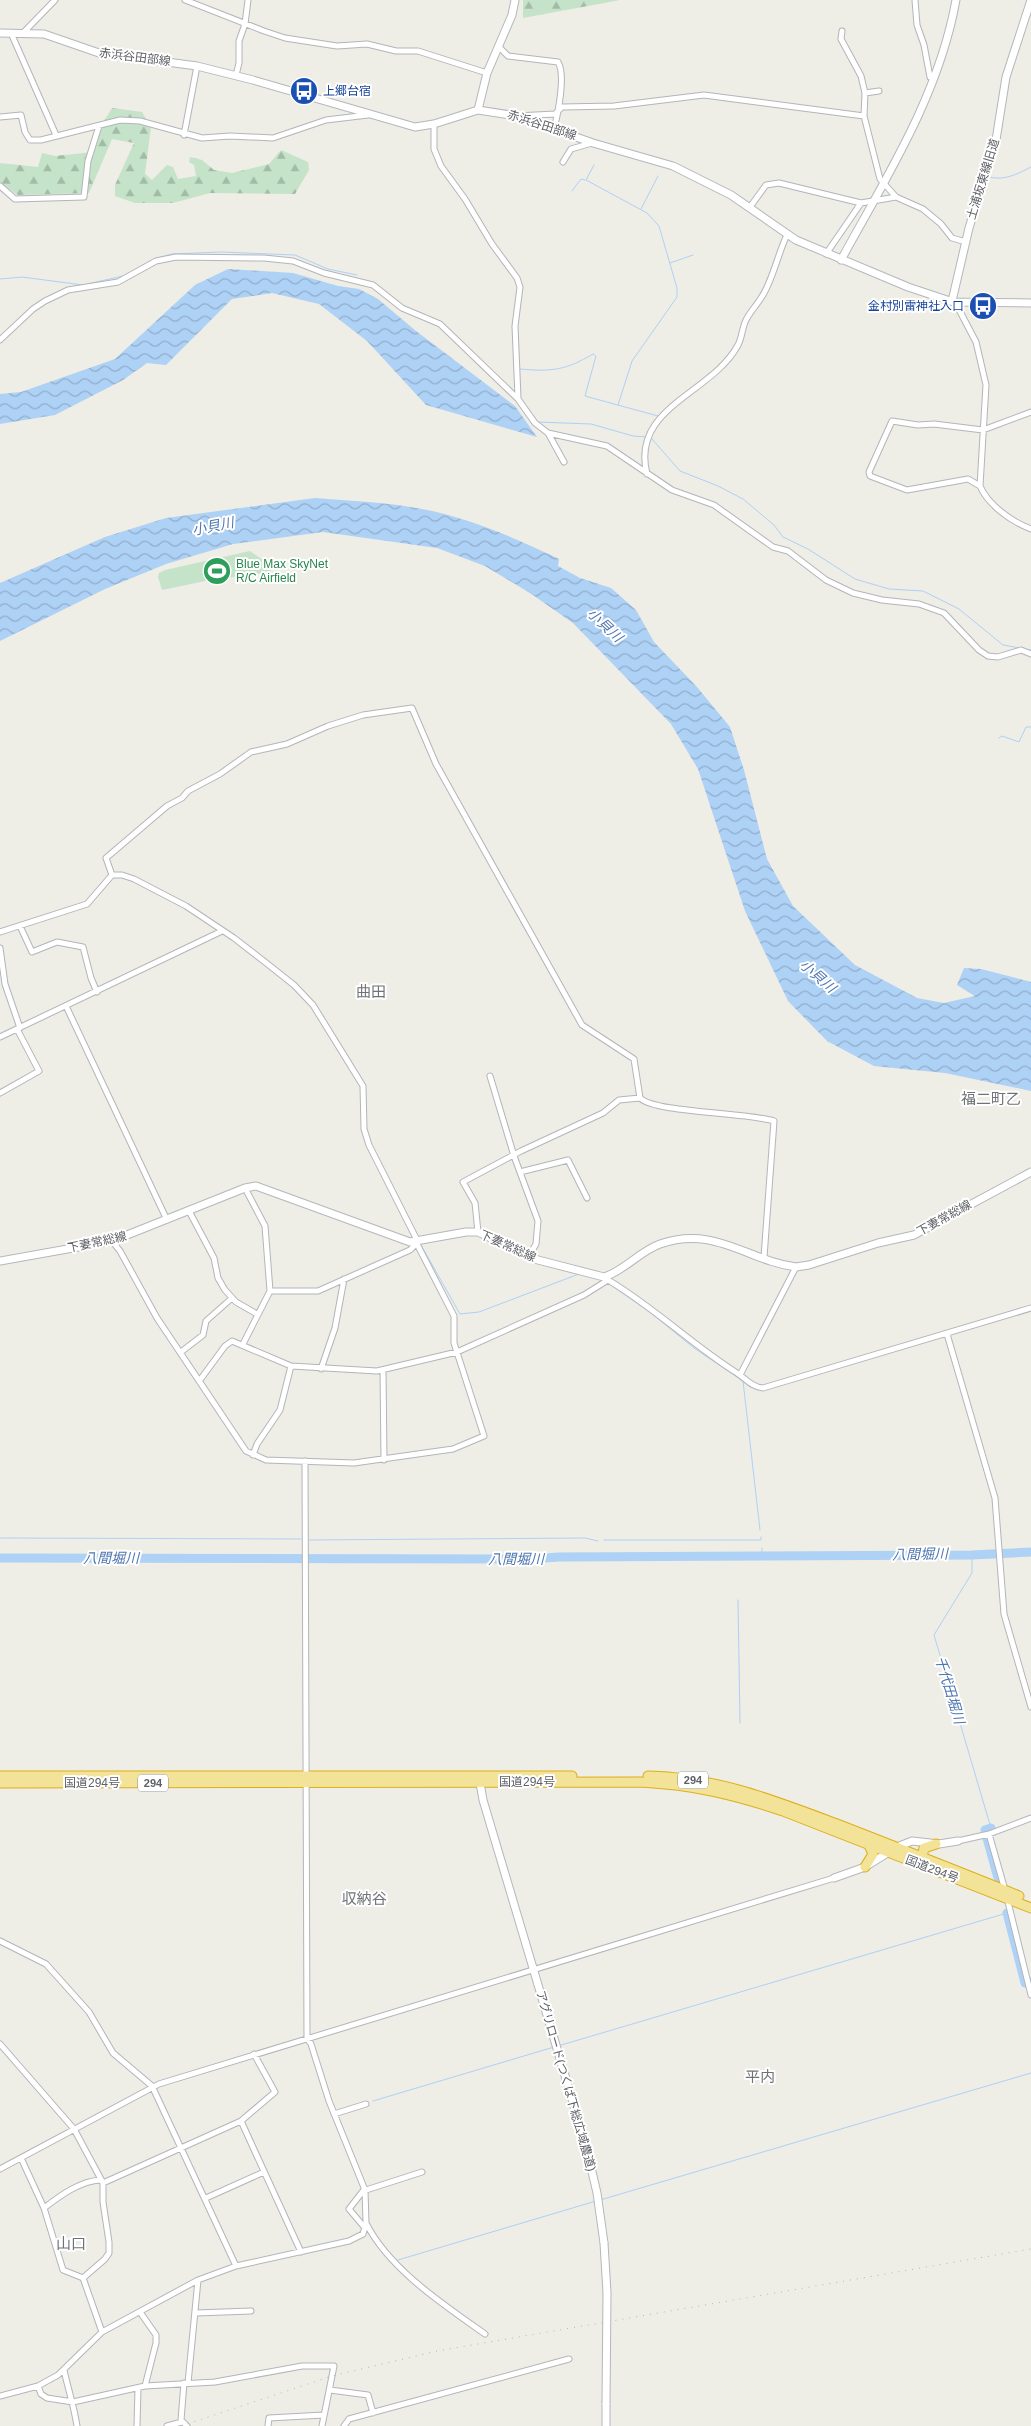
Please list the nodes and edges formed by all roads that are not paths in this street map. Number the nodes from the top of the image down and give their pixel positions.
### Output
1 (56, 0) edge
2 (185, 0) edge
3 (248, 0) edge
4 (515, 0) edge
5 (915, 0) edge
6 (956, 0) edge
7 (1031, 0) edge
8 (200, 2) edge
9 (245, 24) junction
10 (842, 31) dead end
11 (23, 32) junction
12 (0, 33) edge
13 (11, 33) junction
14 (498, 46) junction
15 (197, 66) junction
16 (487, 73) junction
17 (236, 75) junction
18 (930, 77) dead end
19 (879, 91) dead end
20 (865, 93) junction
21 (478, 110) junction
22 (558, 111) junction
23 (368, 115) junction
24 (517, 116) junction
25 (864, 116) junction
26 (0, 117) edge
27 (434, 124) junction
28 (99, 126) junction
29 (554, 129) junction
30 (56, 135) junction
31 (184, 135) junction
32 (593, 143) junction
33 (563, 162) dead end
34 (884, 182) junction
35 (0, 186) edge
36 (896, 197) junction
37 (873, 202) junction
38 (861, 203) junction
39 (750, 206) junction
40 (787, 234) junction
41 (966, 242) junction
42 (826, 254) junction
43 (842, 260) junction
44 (954, 302) junction
45 (1031, 303) edge
46 (0, 340) edge
47 (518, 399) junction
48 (1031, 412) edge
49 (983, 430) junction
50 (548, 433) junction
51 (564, 462) dead end
52 (647, 474) junction
53 (980, 486) junction
54 (1031, 530) edge
55 (1031, 654) edge
56 (112, 875) junction
57 (20, 926) junction
58 (222, 931) junction
59 (0, 932) edge
60 (0, 948) edge
61 (3, 984) edge
62 (97, 992) junction
63 (66, 1006) junction
64 (18, 1028) junction
65 (0, 1038) edge
66 (490, 1076) dead end
67 (0, 1093) edge
68 (640, 1098) junction
69 (514, 1156) junction
70 (520, 1172) junction
71 (1031, 1172) edge
72 (245, 1188) junction
73 (587, 1198) dead end
74 (189, 1211) junction
75 (166, 1220) junction
76 (478, 1232) junction
77 (112, 1240) junction
78 (417, 1243) junction
79 (529, 1256) junction
80 (764, 1257) junction
81 (0, 1261) edge
82 (796, 1267) junction
83 (607, 1278) junction
84 (344, 1279) junction
85 (270, 1291) junction
86 (232, 1298) junction
87 (1031, 1308) edge
88 (257, 1314) junction
89 (948, 1334) junction
90 (243, 1344) junction
91 (181, 1352) junction
92 (457, 1352) junction
93 (291, 1366) junction
94 (320, 1369) junction
95 (383, 1370) junction
96 (740, 1375) junction
97 (200, 1380) junction
98 (253, 1455) junction
99 (384, 1460) junction
100 (305, 1461) junction
101 (1031, 1707) edge
102 (0, 1776) edge
103 (479, 1778) junction
104 (306, 1779) junction
105 (0, 1783) edge
106 (1031, 1818) edge
107 (989, 1834) junction
108 (958, 1841) joint
109 (936, 1844) junction
110 (870, 1846) junction
111 (897, 1847) junction
112 (889, 1853) junction
113 (922, 1857) junction
114 (865, 1867) junction
115 (834, 1878) joint
116 (1006, 1894) junction
117 (1031, 1901) edge
118 (1031, 1908) edge
119 (0, 1941) edge
120 (534, 1969) junction
121 (1031, 1995) edge
122 (306, 2038) junction
123 (0, 2044) edge
124 (254, 2054) junction
125 (152, 2086) junction
126 (366, 2104) dead end
127 (334, 2114) junction
128 (241, 2121) junction
129 (74, 2129) junction
130 (182, 2147) junction
131 (21, 2158) junction
132 (0, 2169) edge
133 (264, 2172) junction
134 (422, 2172) dead end
135 (102, 2181) junction
136 (365, 2190) junction
137 (206, 2198) junction
138 (44, 2208) junction
139 (365, 2226) junction
140 (301, 2252) junction
141 (236, 2266) junction
142 (83, 2278) junction
143 (198, 2280) junction
144 (251, 2311) dead end
145 (140, 2312) junction
146 (196, 2313) junction
147 (102, 2332) junction
148 (485, 2334) dead end
149 (569, 2359) dead end
150 (64, 2370) junction
151 (186, 2383) junction
152 (38, 2386) junction
153 (145, 2386) junction
154 (138, 2388) junction
155 (330, 2390) junction
156 (0, 2396) edge
157 (73, 2402) junction
158 (373, 2413) junction
159 (324, 2415) junction
160 (182, 2422) junction
161 (77, 2426) edge
162 (137, 2426) edge
163 (166, 2426) edge
164 (187, 2426) edge
165 (268, 2426) edge
166 (322, 2426) edge
167 (344, 2426) edge
168 (606, 2426) edge

1 - 11 street
2 - 8 street
3 - 9 street
4 - 14 main road
5 - 18 street
6 - 34 main road
7 - 41 main road, 土浦坂東線旧道
8 - 9 street
9 - 16 street
9 - 17 street
10 - 20 street
11 - 13 main road, 赤浜谷田部線
11 - 15 main road, 赤浜谷田部線
12 - 13 main road, 赤浜谷田部線
13 - 30 street
14 - 16 main road
14 - 22 street
15 - 17 main road, 赤浜谷田部線
15 - 31 street
16 - 21 main road
17 - 23 main road, 赤浜谷田部線
19 - 20 street
20 - 25 street
21 - 24 main road, 赤浜谷田部線
21 - 27 main road, 赤浜谷田部線
22 - 24 street
22 - 25 street
22 - 29 street
23 - 27 main road, 赤浜谷田部線
23 - 31 street
24 - 29 main road, 赤浜谷田部線
25 - 34 street
26 - 30 street
27 - 47 street
28 - 30 street
28 - 31 street
28 - 35 street
29 - 32 main road, 赤浜谷田部線
32 - 33 street
32 - 39 main road, 赤浜谷田部線
34 - 36 street
34 - 37 main road
36 - 37 street
36 - 41 street
37 - 38 street
37 - 43 main road
38 - 39 street
38 - 42 street
39 - 40 main road, 赤浜谷田部線
40 - 42 main road, 赤浜谷田部線
40 - 52 street
41 - 44 main road, 土浦坂東線旧道
42 - 43 main road, 赤浜谷田部線
43 - 44 main road, 赤浜谷田部線
44 - 45 main road, 赤浜谷田部線
44 - 49 street
46 - 47 street
47 - 50 street
48 - 49 street
49 - 53 street
49 - 53 street
50 - 51 street
50 - 52 street
52 - 55 street
53 - 54 street
56 - 57 street
56 - 58 street
56 - 68 street
57 - 59 street
57 - 62 street
58 - 62 street
58 - 78 street
60 - 61 street
61 - 64 street
62 - 63 street
63 - 64 street
63 - 75 street
64 - 65 street
64 - 67 street
66 - 69 street
68 - 69 street
68 - 80 street
69 - 70 street
69 - 76 street
70 - 73 street
70 - 79 street
71 - 82 main road, 下妻常総線
72 - 74 main road, 下妻常総線
72 - 78 main road, 下妻常総線
72 - 85 street
74 - 75 main road, 下妻常総線
74 - 86 street
75 - 77 main road, 下妻常総線
76 - 78 main road, 下妻常総線
76 - 79 main road, 下妻常総線
77 - 81 main road, 下妻常総線
77 - 91 street
78 - 84 street
78 - 92 street
79 - 83 main road, 下妻常総線
80 - 82 main road, 下妻常総線
80 - 83 main road, 下妻常総線
82 - 96 street
83 - 92 street
83 - 96 street
84 - 85 street
84 - 94 street
85 - 88 street
86 - 88 street
86 - 91 street
87 - 89 street
88 - 90 street
89 - 96 street
89 - 101 street
90 - 93 street
90 - 97 street
91 - 97 street
92 - 95 street
92 - 99 street
93 - 94 street
93 - 98 street
94 - 95 street
95 - 99 street
97 - 98 street
98 - 100 street
99 - 100 street
100 - 104 street
102 - 104 highway, 国道294号 / 294
103 - 104 highway, 国道294号 / 294
103 - 110 highway, 国道294号 / 294
103 - 111 highway, 国道294号 / 294
103 - 120 main road, アグリロード(つくば下総広域農道)
104 - 105 highway, 国道294号 / 294
104 - 122 street
106 - 107 street
107 - 108 street
107 - 116 street
108 - 109 main road
109 - 111 main road
109 - 113 highway
110 - 112 highway, 国道294号 / 294
110 - 114 highway
111 - 112 main road
111 - 113 highway, 国道294号 / 294
112 - 114 main road
112 - 116 highway, 国道294号 / 294
113 - 116 highway, 国道294号 / 294
114 - 115 main road
115 - 120 street
116 - 117 highway, 国道294号 / 294
116 - 118 highway, 国道294号 / 294
116 - 121 street
119 - 125 street
120 - 122 street
120 - 168 main road, アグリロード(つくば下総広域農道), bridge
122 - 124 street
122 - 127 street
123 - 129 street
124 - 125 street
124 - 128 street
125 - 129 street
125 - 130 street
126 - 127 street
127 - 136 street
128 - 130 street
128 - 133 street
129 - 131 street
129 - 135 street
130 - 135 street
130 - 137 street
131 - 132 street
131 - 138 street
133 - 137 street
133 - 140 street
134 - 136 street
135 - 138 street
135 - 142 street
136 - 139 street
136 - 139 street
137 - 141 street
138 - 142 street
139 - 140 street
139 - 148 street
140 - 141 street
141 - 143 street
142 - 147 street
143 - 145 street
143 - 146 street
144 - 146 street
145 - 147 street
145 - 153 street
146 - 151 street
147 - 150 street
149 - 158 street
150 - 152 street
150 - 157 street
151 - 153 street
151 - 155 street
151 - 160 street
152 - 156 street
152 - 157 street
153 - 154 street
154 - 157 street
154 - 162 street
155 - 158 street
155 - 159 street
157 - 161 street
158 - 167 street
159 - 165 street
159 - 166 street
160 - 163 street
160 - 164 street

